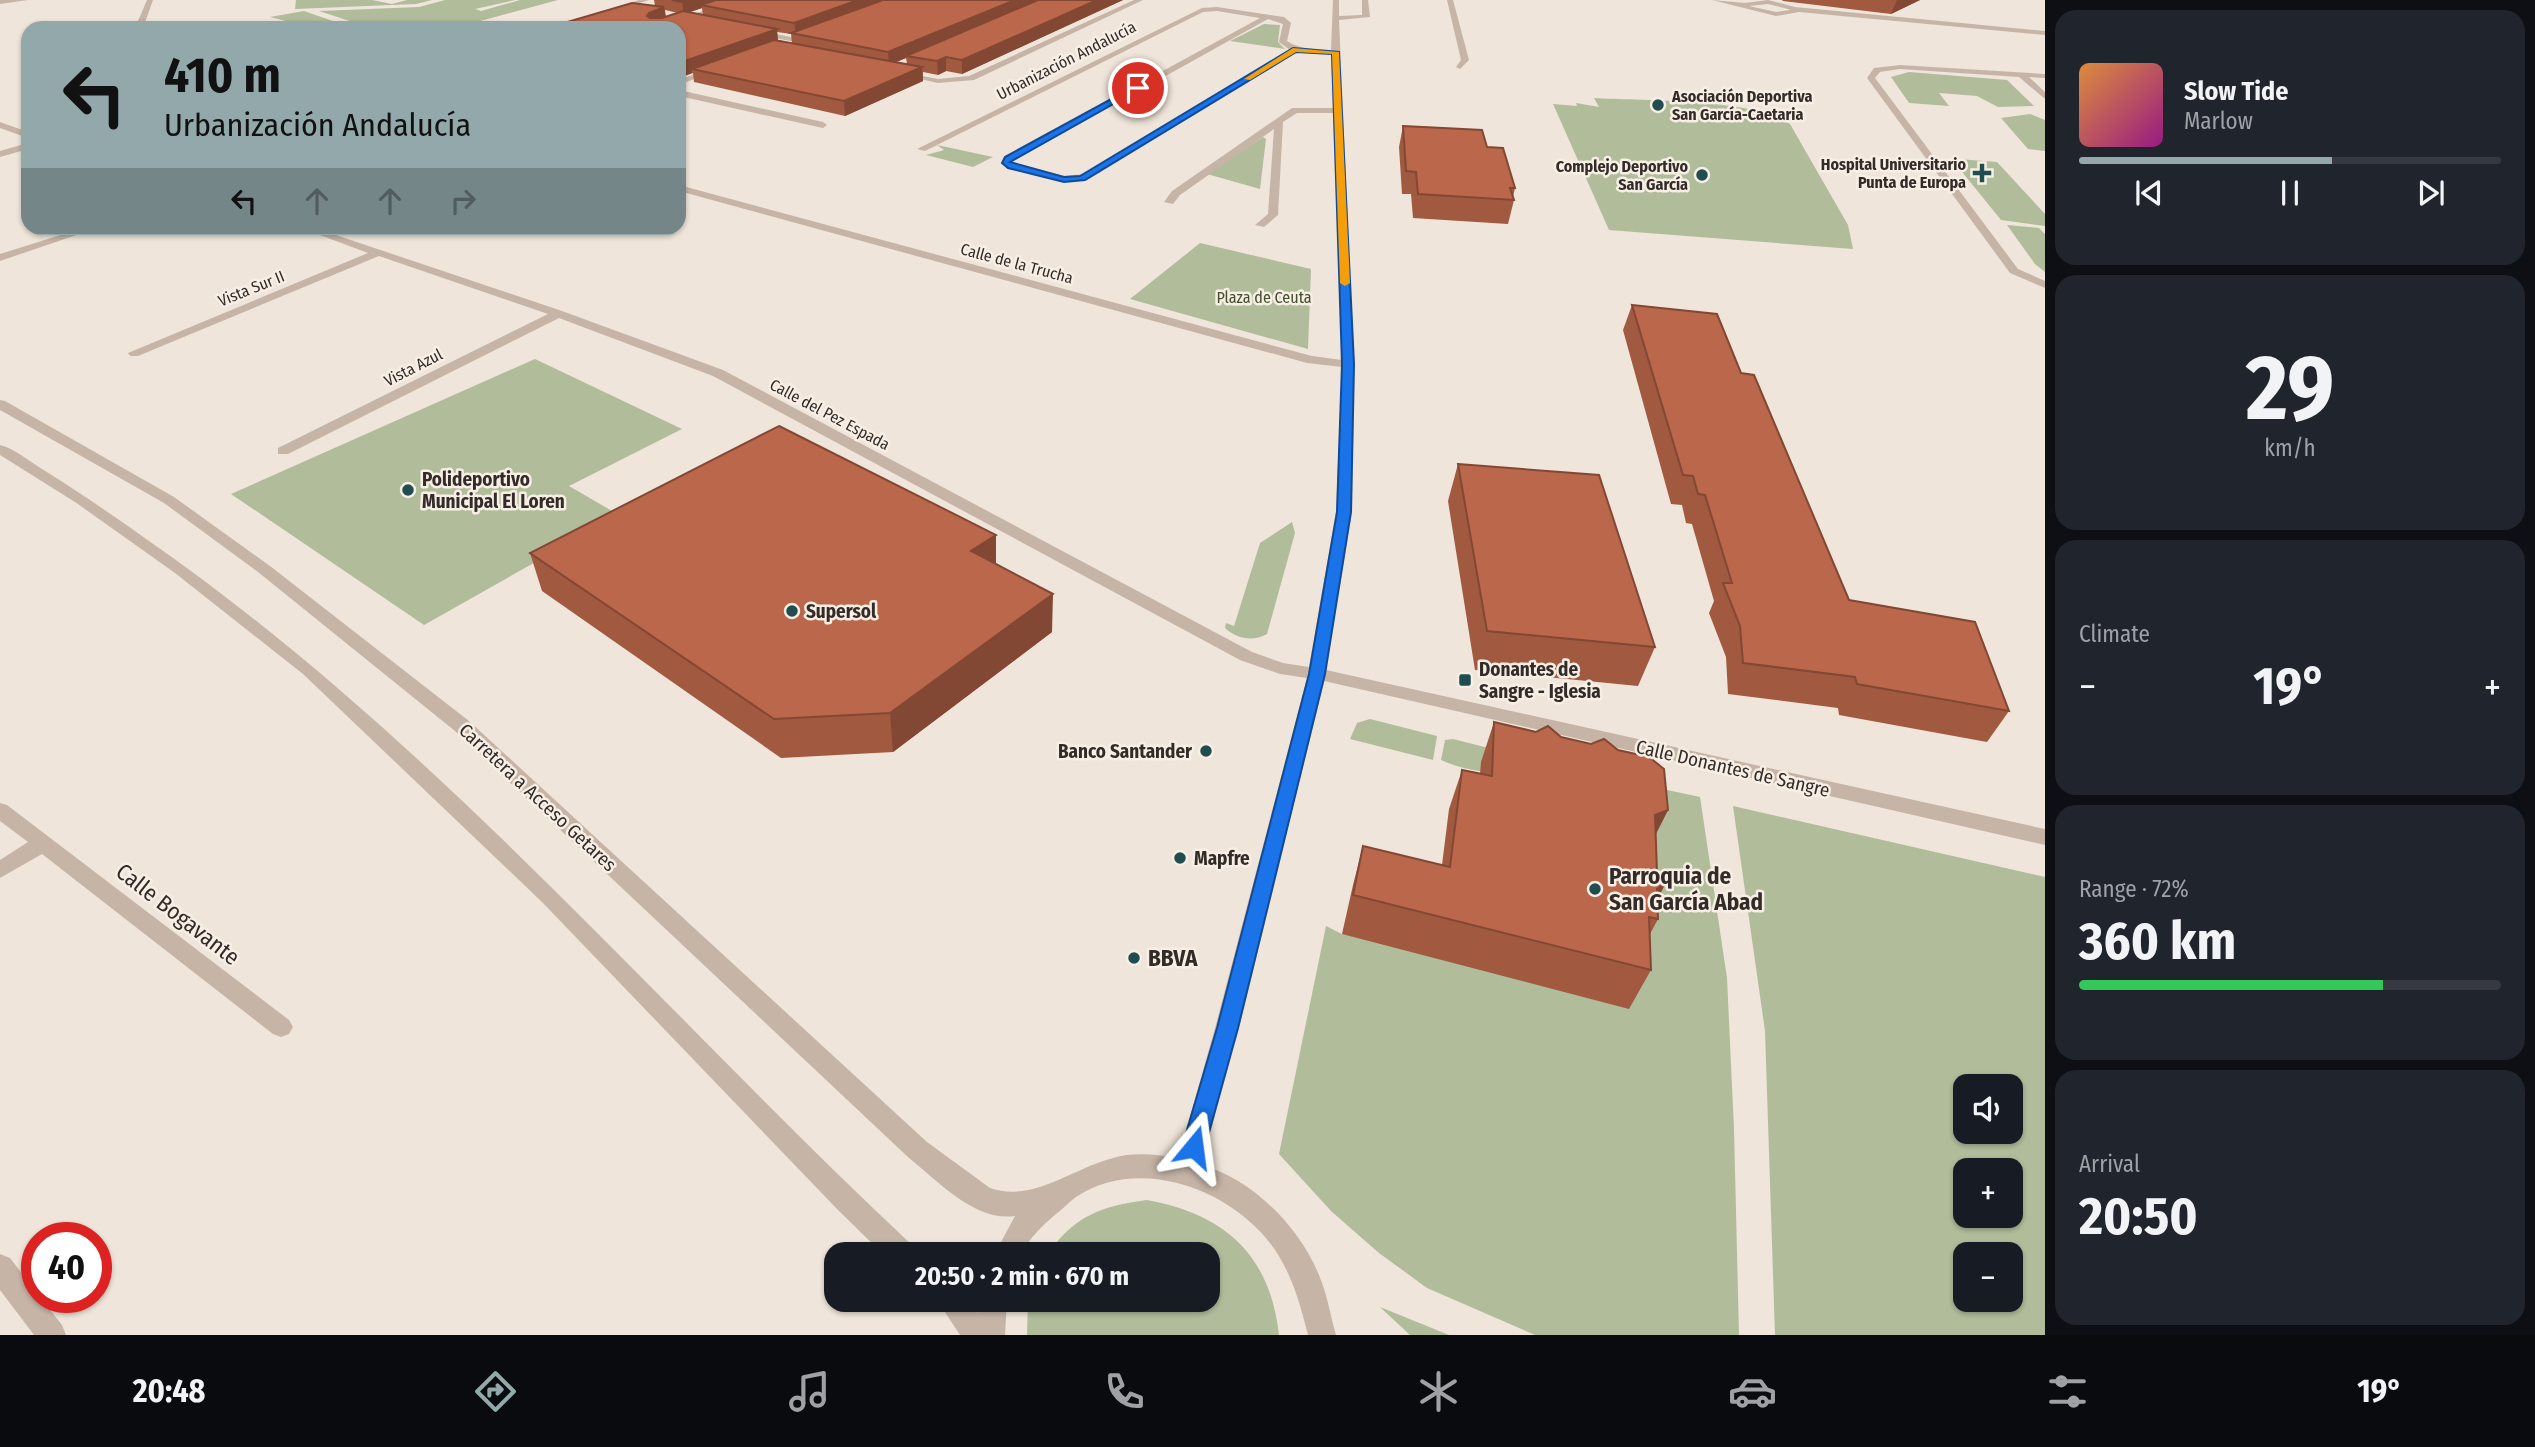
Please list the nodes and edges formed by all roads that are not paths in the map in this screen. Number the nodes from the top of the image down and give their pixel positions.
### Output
1 (25, 0) edge
2 (150, 0) edge
3 (646, 0) edge
4 (743, 0) edge
5 (1140, 0) edge
6 (1336, 0) edge
7 (1365, 0) edge
8 (1450, 0) edge
9 (1715, 0) edge
10 (0, 2) edge
11 (1793, 4) edge
12 (1745, 5) junction
13 (623, 7) junction
14 (648, 12) edge
15 (600, 14) edge
16 (660, 14) edge
17 (1267, 17) junction
18 (1336, 18) junction
19 (684, 19) junction
20 (142, 21) edge
21 (678, 21) edge
22 (709, 24) edge
23 (746, 31) edge
24 (2045, 33) edge
25 (808, 36) edge
26 (796, 40) junction
27 (775, 48) edge
28 (1295, 50) junction
29 (1335, 52) junction
30 (727, 65) edge
31 (902, 66) edge
32 (1460, 67) dead end
33 (2022, 75) junction
34 (2045, 76) edge
35 (686, 80) edge
36 (686, 95) edge
37 (2045, 96) edge
38 (1338, 111) junction
39 (1279, 119) junction
40 (0, 125) edge
41 (822, 125) dead end
42 (21, 132) edge
43 (21, 148) edge
44 (922, 149) dead end
45 (0, 154) edge
46 (686, 190) edge
47 (1169, 202) dead end
48 (1261, 225) dead end
49 (71, 235) edge
50 (328, 235) edge
51 (380, 252) junction
52 (0, 258) edge
53 (2045, 285) edge
54 (558, 314) junction
55 (134, 353) dead end
56 (1348, 364) junction
57 (0, 404) edge
58 (0, 449) edge
59 (283, 451) dead end
60 (1317, 674) junction
61 (1421, 699) joint
62 (0, 810) edge
63 (2045, 837) edge
64 (43, 843) junction
65 (0, 870) edge
66 (281, 1027) dead end
67 (1187, 1171) junction
68 (1050, 1198) junction
69 (890, 1242) edge
70 (1014, 1242) edge
71 (0, 1268) edge
72 (960, 1312) edge
73 (992, 1312) edge
74 (52, 1335) edge
75 (978, 1335) edge
76 (991, 1335) edge
77 (1322, 1335) edge

1 - 10 street
2 - 20 street
3 - 13 street
4 - 19 street
5 - 31 street
6 - 18 street
7 - 18 street
8 - 32 street
9 - 12 street
11 - 12 street
11 - 12 street
11 - 24 street
13 - 14 street
13 - 15 street
16 - 19 street
17 - 28 street
17 - 28 street
17 - 44 street, Urbanización Andalucía
18 - 29 street
19 - 21 street
19 - 22 street
23 - 26 street
25 - 26 street
26 - 27 street
28 - 29 street
29 - 38 street
30 - 35 street
33 - 34 street
33 - 37 street
33 - 53 street
36 - 41 street
38 - 39 street
38 - 56 street
39 - 47 street
39 - 48 street
40 - 42 street
43 - 45 street
46 - 56 street, Calle de la Trucha
49 - 52 street
50 - 51 street, Calle del Pez Espada
51 - 54 street, Calle del Pez Espada
51 - 55 street, Vista Sur II
54 - 59 street, Vista Azul
54 - 60 street, Calle del Pez Espada
56 - 60 street
57 - 68 street, Carretera a Acceso Getares
58 - 69 street
60 - 61 street, Calle del Pez Espada
60 - 67 street
61 - 63 street, Calle Donantes de Sangre
62 - 64 street, Calle Bogavante
64 - 65 street
64 - 66 street, Calle Bogavante
67 - 68 street
67 - 77 street
68 - 70 street
71 - 74 street
72 - 75 street
73 - 76 street

